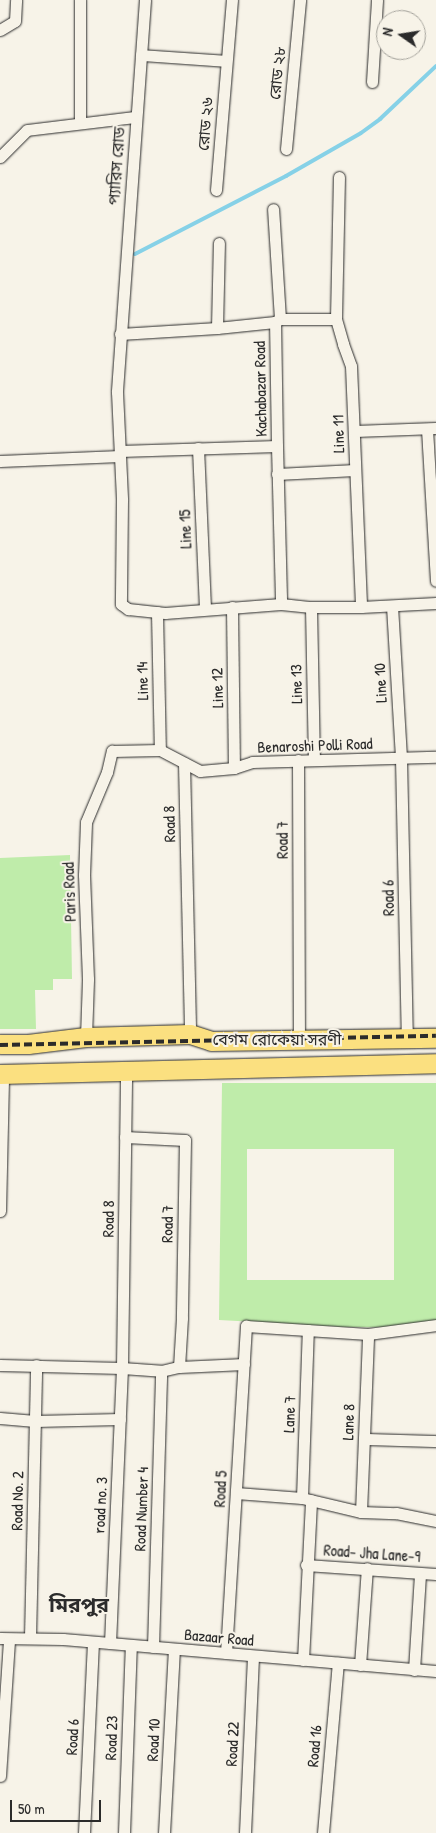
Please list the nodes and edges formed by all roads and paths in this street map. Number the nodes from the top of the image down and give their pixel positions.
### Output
1 (16, 0) edge
2 (80, 0) edge
3 (145, 0) edge
4 (232, 0) edge
5 (300, 0) edge
6 (377, 0) edge
7 (0, 30) edge
8 (141, 55) junction
9 (226, 61) junction
10 (372, 82) dead end
11 (135, 117) junction
12 (80, 123) junction
13 (286, 149) dead end
14 (0, 150) edge
15 (0, 157) edge
16 (339, 178) dead end
17 (216, 190) dead end
18 (273, 208) dead end
19 (219, 243) dead end
20 (336, 319) junction
21 (277, 320) junction
22 (217, 328) junction
23 (120, 334) junction
24 (431, 428) edge
25 (354, 431) junction
26 (277, 446) junction
27 (198, 448) junction
28 (120, 454) junction
29 (0, 461) edge
30 (355, 470) junction
31 (277, 474) junction
32 (436, 581) edge
33 (436, 603) edge
34 (281, 604) junction
35 (392, 606) junction
36 (232, 607) junction
37 (311, 607) junction
38 (361, 607) junction
39 (204, 609) junction
40 (157, 612) junction
41 (160, 750) junction
42 (112, 751) joint
43 (436, 757) edge
44 (401, 758) junction
45 (298, 760) junction
46 (314, 760) junction
47 (184, 763) junction
48 (234, 768) junction
49 (190, 1034) junction
50 (86, 1037) junction
51 (407, 1038) junction
52 (436, 1038) edge
53 (299, 1040) junction
54 (0, 1044) edge
55 (436, 1063) edge
56 (126, 1071) junction
57 (2, 1074) edge
58 (125, 1137) junction
59 (0, 1211) edge
60 (436, 1325) edge
61 (308, 1330) junction
62 (368, 1334) junction
63 (244, 1364) junction
64 (0, 1365) edge
65 (36, 1365) junction
66 (179, 1367) junction
67 (122, 1368) junction
68 (162, 1372) junction
69 (0, 1418) edge
70 (120, 1419) junction
71 (35, 1421) junction
72 (364, 1438) junction
73 (436, 1440) edge
74 (236, 1494) junction
75 (307, 1499) junction
76 (361, 1512) junction
77 (436, 1521) edge
78 (306, 1565) junction
79 (367, 1568) junction
80 (420, 1574) junction
81 (436, 1574) edge
82 (30, 1638) junction
83 (5, 1639) edge
84 (93, 1642) junction
85 (110, 1643) junction
86 (131, 1645) junction
87 (153, 1647) junction
88 (174, 1649) junction
89 (226, 1653) junction
90 (253, 1656) junction
91 (303, 1660) junction
92 (338, 1663) junction
93 (360, 1665) junction
94 (414, 1670) junction
95 (436, 1672) edge
96 (0, 1776) edge
97 (84, 1833) edge
98 (124, 1833) edge
99 (164, 1833) edge
100 (245, 1833) edge
101 (323, 1833) edge

1 - 7 street
2 - 12 street
3 - 8 street, প্যারিস রোড
4 - 9 street, রোড ২৬
5 - 13 street, রোড ২৮
6 - 10 street
8 - 9 street
8 - 11 street, প্যারিস রোড
9 - 17 street, রোড ২৬
11 - 12 street
11 - 23 street, প্যারিস রোড
12 - 15 street
14 - 15 street
16 - 20 street
18 - 21 street, Kachabazar Road
19 - 22 street
20 - 21 street
20 - 25 street, Line 11
21 - 22 street
21 - 26 street, Kachabazar Road
22 - 23 street
23 - 28 street, প্যারিস রোড
24 - 25 street
24 - 32 street
25 - 30 street, Line 11
26 - 27 street, Kachabazar Road
26 - 31 street
27 - 28 street, Kachabazar Road
27 - 39 street, Line 15
28 - 29 street, Kachabazar Road
28 - 40 street, প্যারিস রোড
30 - 31 street
30 - 38 street, Line 11
31 - 34 street
33 - 35 street
34 - 36 street
34 - 37 street
35 - 38 street
35 - 44 street, Line 10
36 - 39 street
36 - 48 street, Line 12
37 - 38 street
37 - 46 street, Line 13
39 - 40 street
40 - 41 street, Line 14
41 - 42 street, Benaroshi Polli Road
41 - 47 street, Benaroshi Polli Road
42 - 50 street, Paris Road
43 - 44 street, Benaroshi Polli Road
44 - 46 street, Benaroshi Polli Road
44 - 51 street, Road 6
45 - 46 street, Benaroshi Polli Road
45 - 48 street, Benaroshi Polli Road
45 - 53 street, Road 7
47 - 48 street, Benaroshi Polli Road
47 - 49 street, Road 8
49 - 50 main road, বেগম রোকেয়া সরণী
49 - 53 main road, বেগম রোকেয়া সরণী
50 - 54 main road, বেগম রোকেয়া সরণী
51 - 52 main road, বেগম রোকেয়া সরণী
51 - 53 main road, বেগম রোকেয়া সরণী
55 - 56 main road, বেগম রোকেয়া সরণী
56 - 57 main road, বেগম রোকেয়া সরণী
56 - 58 street, Road 8
57 - 59 street
58 - 66 street, Road 7
58 - 67 street, Road 8
60 - 62 street
61 - 62 street
61 - 63 street, Road 5
61 - 75 street, Lane 7
62 - 72 street, Lane 8
63 - 66 street
63 - 74 street, Road 5
64 - 65 street
65 - 67 street
65 - 71 street, Road No. 2
66 - 68 street
67 - 68 street
67 - 70 street, road no. 3
68 - 87 street, Road Number 4
69 - 71 street
70 - 71 street
70 - 85 street, road no. 3
71 - 82 street, Road No. 2
72 - 73 street
72 - 76 street, Lane 8
74 - 75 street
74 - 89 street, Road 5
75 - 76 street
75 - 78 street
76 - 77 street
78 - 79 street, Road- Jha Lane-9
78 - 91 street
79 - 80 street, Road- Jha Lane-9
79 - 93 street
80 - 81 street, Road- Jha Lane-9
80 - 94 street
82 - 83 street, Bazaar Road
82 - 84 street, Bazaar Road
83 - 96 street
84 - 85 street, Bazaar Road
84 - 97 street, Road 6
85 - 86 street, Bazaar Road
86 - 87 street, Bazaar Road
86 - 98 street, Road 23
87 - 88 street, Bazaar Road
88 - 89 street, Bazaar Road
88 - 99 street, Road 10
89 - 90 street, Bazaar Road
90 - 91 street, Bazaar Road
90 - 100 street, Road 22
91 - 92 street, Bazaar Road
92 - 93 street, Bazaar Road
92 - 101 street, Road 16
93 - 94 street, Bazaar Road
94 - 95 street, Bazaar Road

